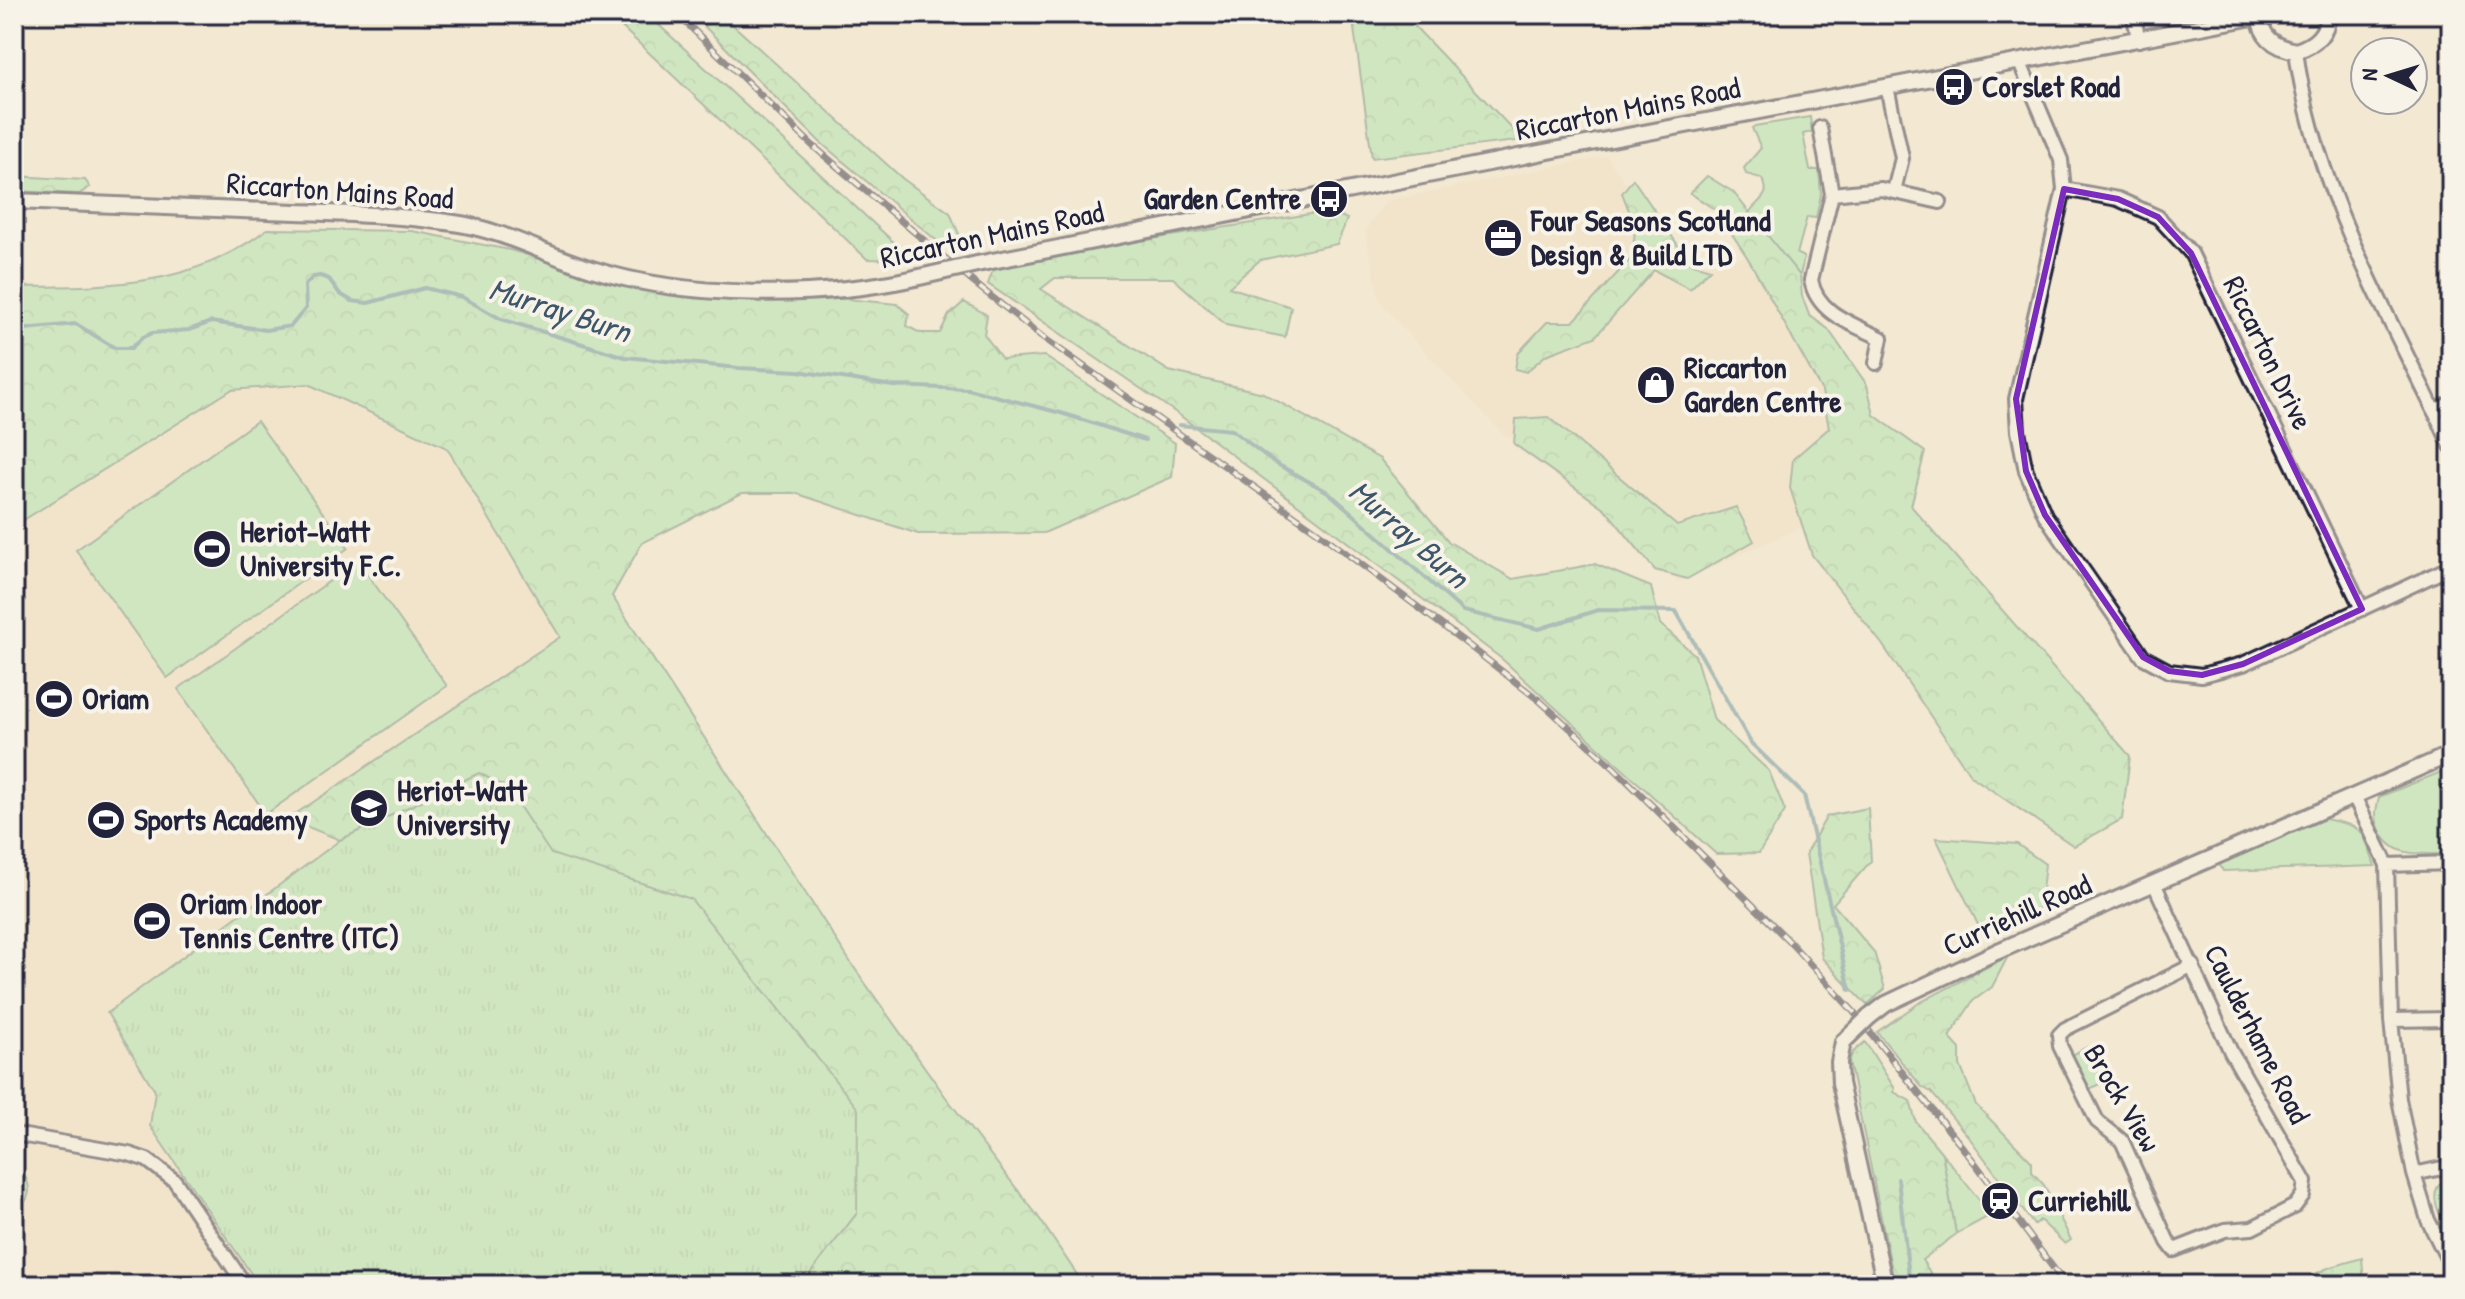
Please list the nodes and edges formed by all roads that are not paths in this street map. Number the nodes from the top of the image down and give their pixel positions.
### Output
1 (2133, 14) edge
2 (2328, 14) edge
3 (2258, 15) edge
4 (2139, 40) junction
5 (2296, 51) junction
6 (2020, 63) junction
7 (1887, 87) junction
8 (1820, 128) dead end
9 (2064, 189) junction
10 (1894, 191) junction
11 (1832, 194) junction
12 (14, 201) edge
13 (1940, 202) dead end
14 (1876, 363) dead end
15 (2451, 403) edge
16 (2435, 411) junction
17 (2451, 446) edge
18 (2451, 567) edge
19 (2362, 609) junction
20 (2451, 754) edge
21 (2354, 796) junction
22 (2451, 863) edge
23 (2387, 865) junction
24 (2154, 883) junction
25 (2193, 965) junction
26 (2451, 1019) edge
27 (2391, 1020) junction
28 (14, 1134) edge
29 (2451, 1166) edge
30 (2414, 1174) junction
31 (2295, 1206) joint
32 (2451, 1266) edge
33 (245, 1285) edge
34 (1885, 1285) edge

1 - 4 street
2 - 5 street
3 - 4 street, Riccarton Mains Road
3 - 5 street, Riccarton Mains Road
4 - 6 street, Riccarton Mains Road
5 - 16 street
6 - 7 street, Riccarton Mains Road
6 - 9 street
7 - 10 street
7 - 12 street, Riccarton Mains Road, bridge
8 - 11 street
9 - 19 street, Riccarton Drive
9 - 19 street
10 - 11 street
10 - 13 street
11 - 14 street
15 - 16 street
16 - 17 street
18 - 19 street
20 - 21 street, Curriehill Road
21 - 23 street
21 - 24 street, Curriehill Road
22 - 23 street
23 - 27 street
24 - 25 street, Caulderhame Road
24 - 34 street, Curriehill Road, bridge
25 - 31 street, Caulderhame Road
25 - 31 street, Brock View
26 - 27 street
27 - 30 street
28 - 33 street
29 - 30 street
30 - 32 street

